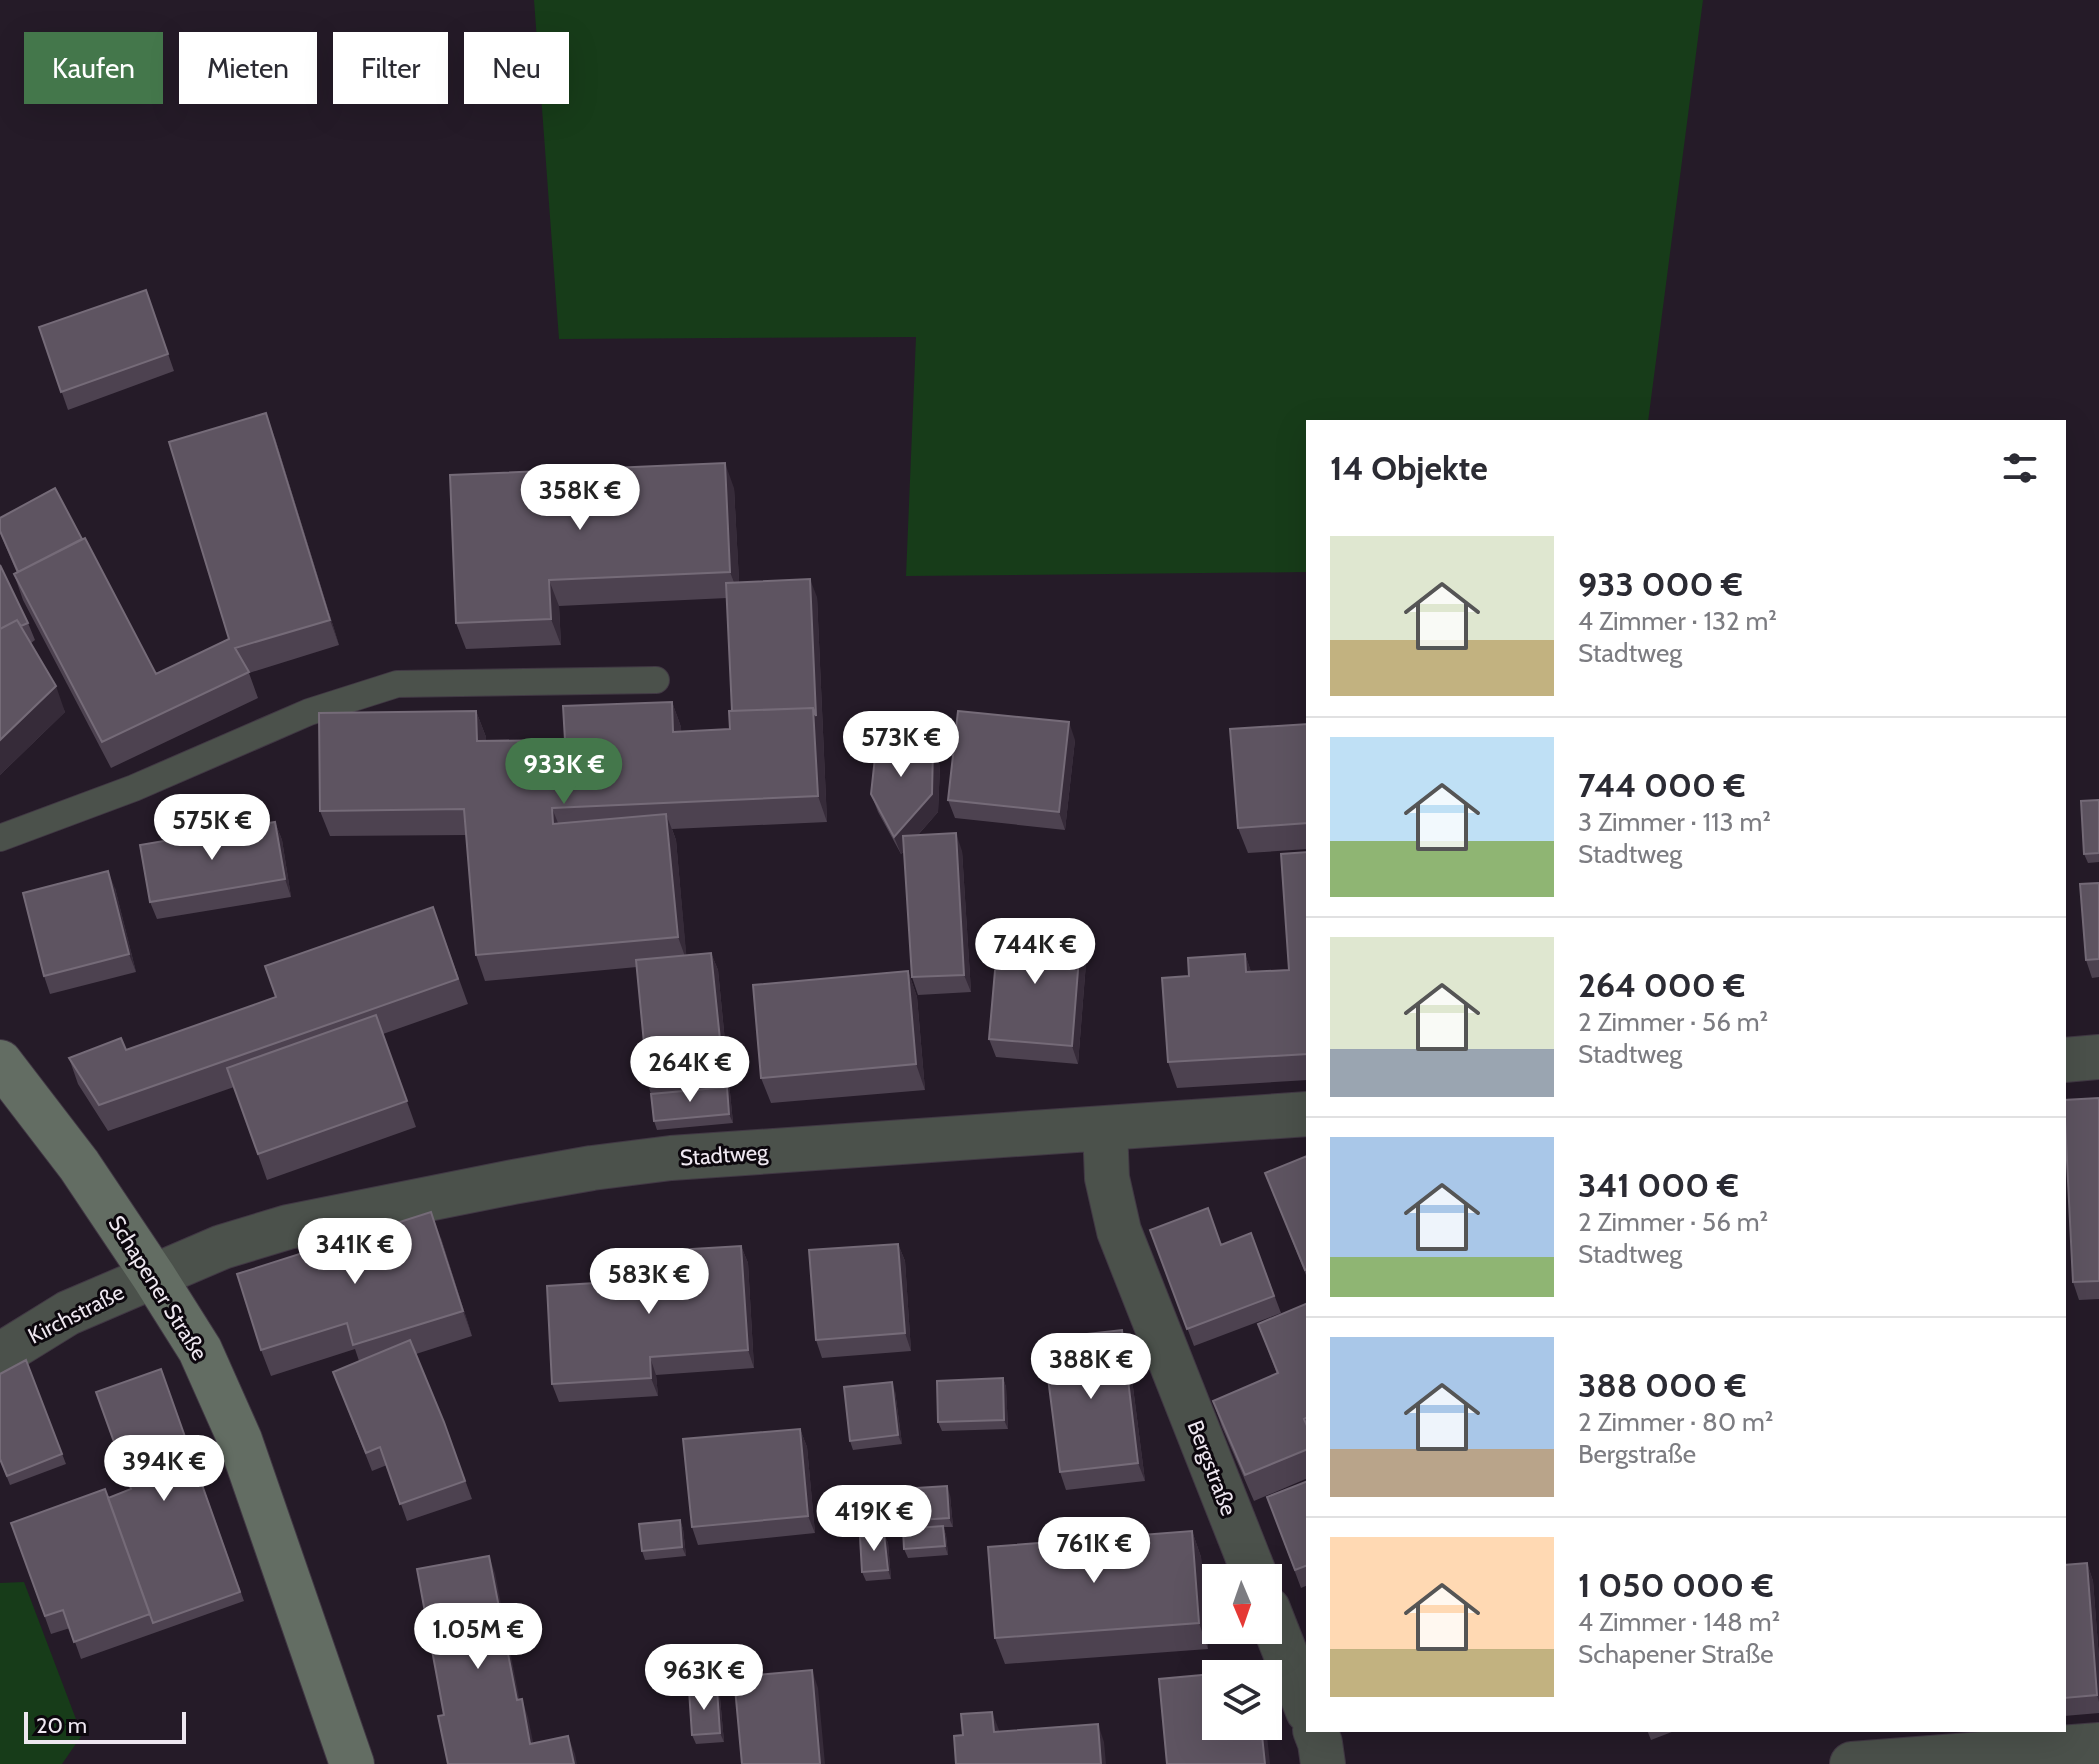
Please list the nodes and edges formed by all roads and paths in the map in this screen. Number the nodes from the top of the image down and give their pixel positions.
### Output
1 (656, 680) dead end
2 (0, 838) edge
3 (2099, 1057) edge
4 (2066, 1060) edge
5 (0, 1062) edge
6 (1306, 1114) edge
7 (1105, 1129) junction
8 (154, 1277) junction
9 (0, 1355) edge
10 (1250, 1564) edge
11 (1282, 1644) edge
12 (1306, 1706) edge
13 (1316, 1732) edge
14 (2099, 1745) edge
15 (352, 1764) edge
16 (1323, 1764) edge
17 (1852, 1764) edge

1 - 2 lane
3 - 4 street
5 - 8 street, Schapener Straße
6 - 7 street, Stadtweg
7 - 8 street, Stadtweg
7 - 10 street, Bergstraße
8 - 9 street, Kirchstraße
8 - 15 street, Schapener Straße
11 - 12 street
13 - 16 street
14 - 17 street

